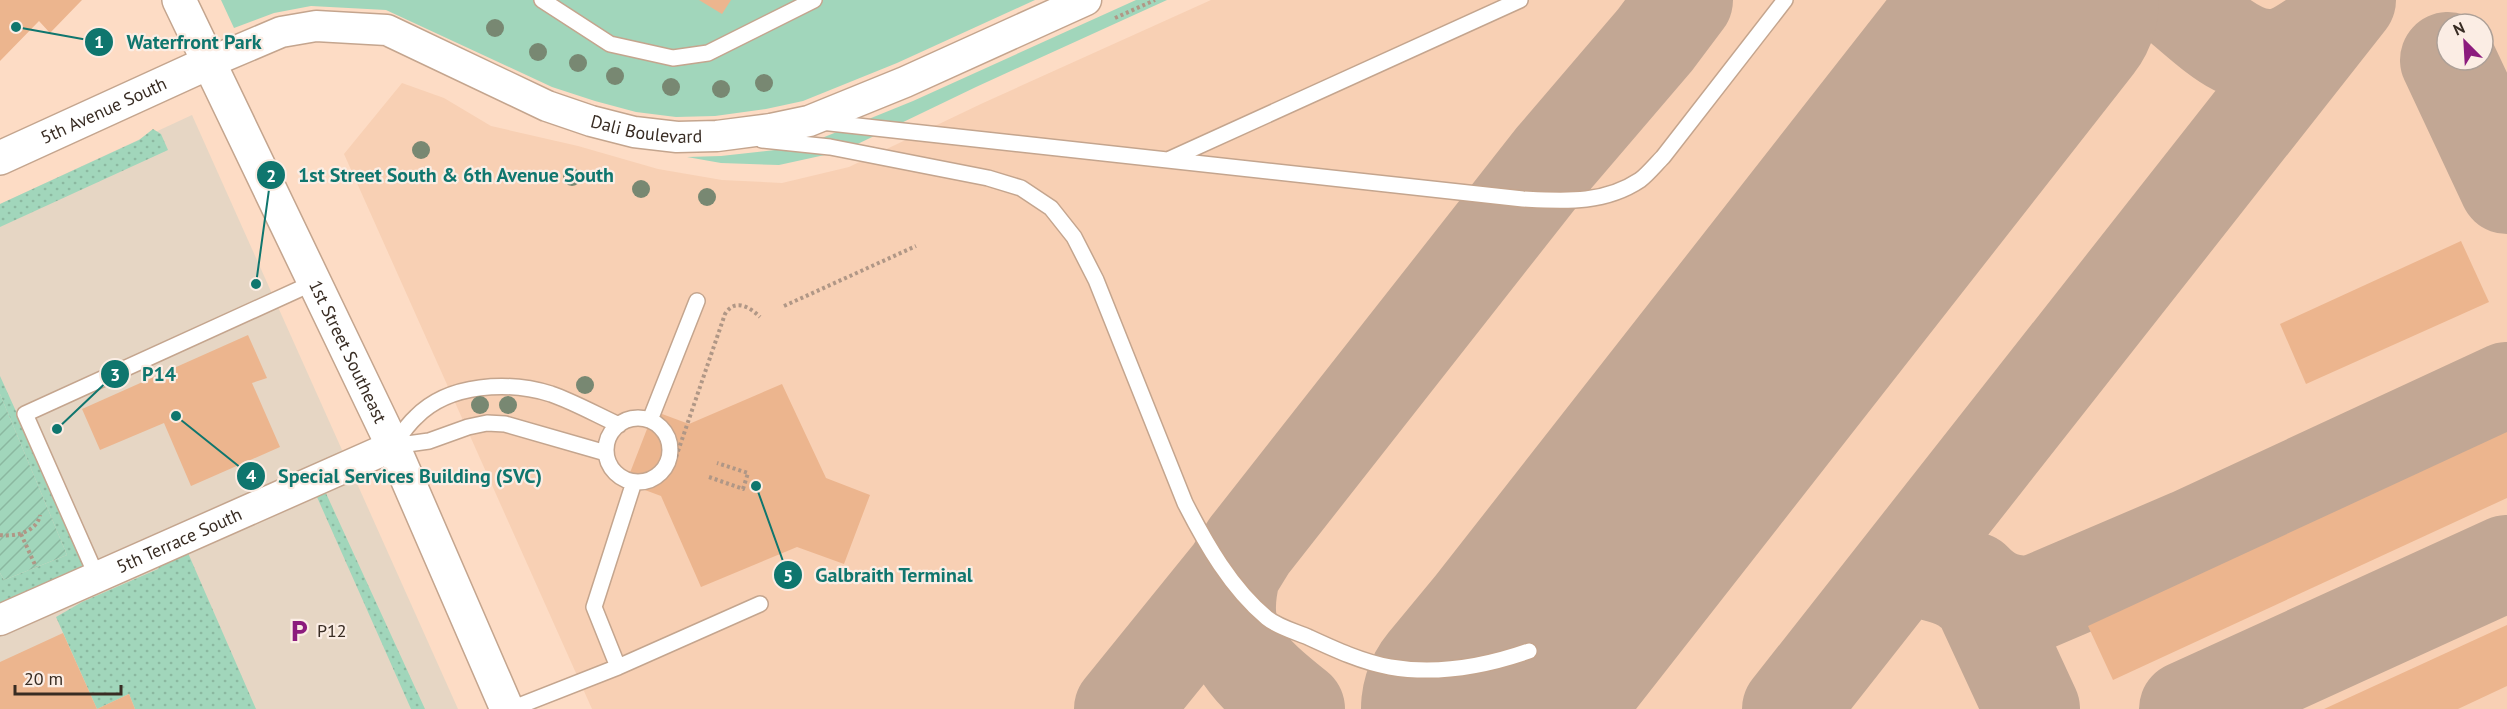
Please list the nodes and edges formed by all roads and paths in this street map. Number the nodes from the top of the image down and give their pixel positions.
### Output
1 (179, 0) edge
2 (542, 0) edge
3 (814, 0) edge
4 (1086, 0) edge
5 (1520, 0) edge
6 (1785, 0) edge
7 (208, 63) junction
8 (810, 121) junction
9 (717, 136) junction
10 (0, 158) edge
11 (1170, 159) junction
12 (916, 246) dead end
13 (315, 282) junction
14 (697, 302) dead end
15 (784, 306) dead end
16 (760, 317) dead end
17 (650, 420) junction
18 (619, 425) junction
19 (393, 446) junction
20 (606, 453) junction
21 (676, 457) dead end
22 (717, 463) dead end
23 (709, 477) dead end
24 (634, 482) junction
25 (37, 508) dead end
26 (0, 535) edge
27 (97, 577) junction
28 (760, 604) dead end
29 (0, 620) edge
30 (1529, 651) dead end
31 (618, 667) junction
32 (509, 709) edge

1 - 7 street, 1st Street Southeast
2 - 3 lane
4 - 8 street, Dali Boulevard
5 - 11 lane
6 - 11 lane
7 - 9 street, Dali Boulevard
7 - 10 street, 5th Avenue South
7 - 13 street, 1st Street Southeast
8 - 9 street, Dali Boulevard
8 - 11 lane
9 - 30 lane
12 - 15 path
13 - 19 street, 1st Street Southeast
13 - 27 lane
14 - 17 lane
16 - 21 path
17 - 18 lane
17 - 24 lane
18 - 19 lane
18 - 20 lane
19 - 20 lane
19 - 27 street, 5th Terrace South
19 - 32 street, 1st Street Southeast
20 - 24 lane
22 - 23 path
24 - 31 lane
25 - 26 path
27 - 29 street, 5th Terrace South
28 - 31 lane
31 - 32 lane

